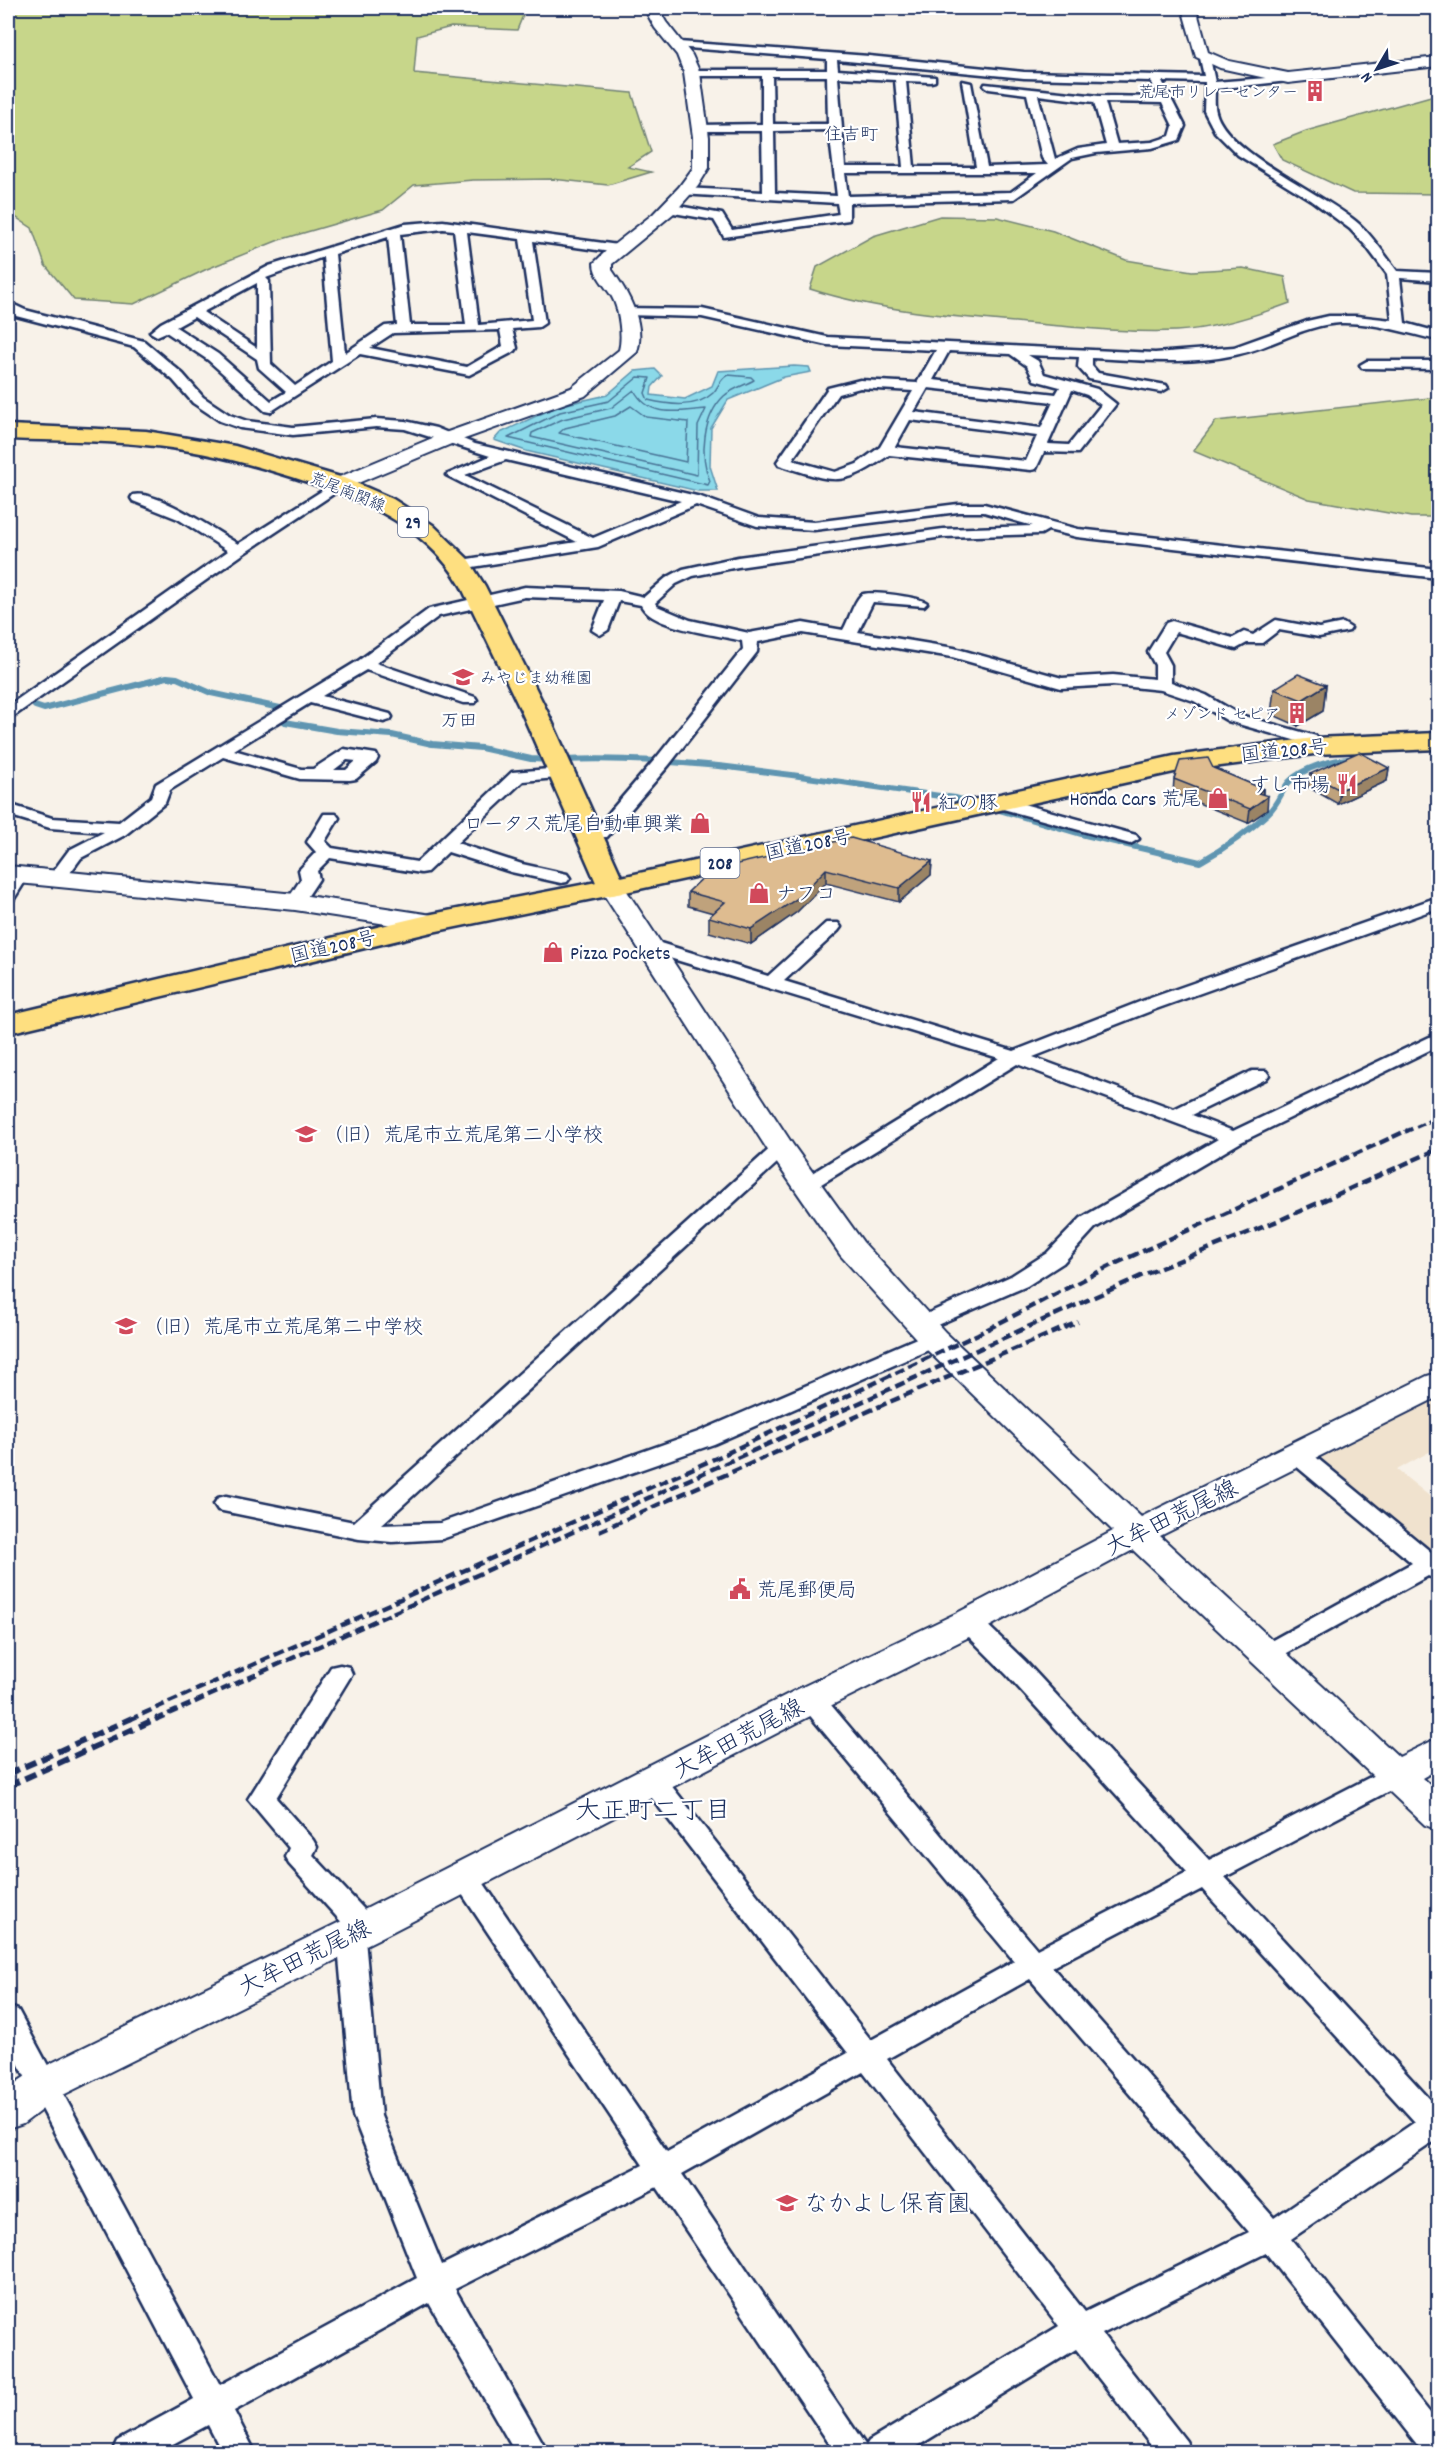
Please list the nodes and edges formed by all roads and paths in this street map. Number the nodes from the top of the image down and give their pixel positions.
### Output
1 (651, 8) edge
2 (1189, 8) edge
3 (679, 45) junction
4 (832, 56) junction
5 (1205, 58) junction
6 (1438, 62) edge
7 (767, 72) junction
8 (692, 73) junction
9 (833, 73) junction
10 (900, 77) junction
11 (1155, 78) junction
12 (1288, 78) junction
13 (956, 82) junction
14 (1209, 82) junction
15 (1032, 91) junction
16 (1099, 99) junction
17 (1163, 100) junction
18 (768, 127) junction
19 (834, 127) junction
20 (700, 128) junction
21 (1112, 148) junction
22 (1051, 167) junction
23 (838, 170) junction
24 (909, 171) junction
25 (982, 171) junction
26 (684, 192) junction
27 (769, 197) junction
28 (842, 200) junction
29 (668, 208) junction
30 (460, 228) junction
31 (394, 232) junction
32 (526, 236) junction
33 (618, 249) junction
34 (329, 250) junction
35 (1392, 274) junction
36 (1438, 274) edge
37 (258, 277) junction
38 (8, 306) edge
39 (625, 311) junction
40 (193, 312) junction
41 (166, 326) junction
42 (505, 326) junction
43 (1399, 327) junction
44 (404, 329) junction
45 (472, 329) junction
46 (1438, 336) edge
47 (139, 344) junction
48 (944, 348) junction
49 (358, 350) junction
50 (1015, 352) junction
51 (1086, 355) junction
52 (264, 358) junction
53 (339, 363) junction
54 (1367, 365) dead end
55 (1438, 365) edge
56 (923, 385) junction
57 (1161, 388) dead end
58 (294, 392) junction
59 (1064, 393) junction
60 (906, 415) junction
61 (8, 432) edge
62 (1045, 433) junction
63 (448, 438) junction
64 (1039, 447) junction
65 (886, 450) junction
66 (505, 455) junction
67 (339, 484) junction
68 (138, 498) dead end
69 (696, 500) junction
70 (1057, 529) junction
71 (593, 544) junction
72 (238, 550) junction
73 (460, 564) junction
74 (1438, 574) edge
75 (613, 596) junction
76 (480, 600) junction
77 (647, 602) junction
78 (919, 603) dead end
79 (1343, 628) dead end
80 (600, 630) dead end
81 (848, 636) junction
82 (749, 638) junction
83 (364, 664) junction
84 (1163, 685) junction
85 (308, 697) junction
86 (470, 700) dead end
87 (8, 712) edge
88 (384, 717) dead end
89 (1438, 741) edge
90 (1314, 746) junction
91 (221, 751) junction
92 (562, 773) junction
93 (317, 774) dead end
94 (998, 802) junction
95 (8, 809) edge
96 (330, 818) dead end
97 (123, 828) junction
98 (589, 833) junction
99 (1130, 839) dead end
100 (446, 845) junction
101 (326, 852) junction
102 (58, 877) junction
103 (561, 878) dead end
104 (12, 881) edge
105 (612, 887) junction
106 (295, 902) junction
107 (1438, 902) edge
108 (432, 923) junction
109 (832, 927) dead end
110 (647, 945) junction
111 (771, 983) junction
112 (8, 1024) edge
113 (1438, 1039) edge
114 (1015, 1057) junction
115 (1259, 1075) dead end
116 (1175, 1116) junction
117 (1234, 1138) junction
118 (781, 1149) junction
119 (806, 1185) junction
120 (927, 1332) junction
121 (1437, 1387) edge
122 (1298, 1455) junction
123 (226, 1504) dead end
124 (359, 1531) junction
125 (1135, 1534) junction
126 (1436, 1564) edge
127 (969, 1622) junction
128 (1265, 1656) junction
129 (340, 1674) dead end
130 (811, 1699) junction
131 (1438, 1752) edge
132 (1395, 1776) junction
133 (654, 1782) junction
134 (1438, 1815) edge
135 (1207, 1875) junction
136 (465, 1876) junction
137 (357, 1931) junction
138 (1033, 1964) junction
139 (8, 2018) edge
140 (865, 2057) junction
141 (43, 2086) junction
142 (8, 2111) edge
143 (1438, 2124) edge
144 (662, 2170) junction
145 (1270, 2236) junction
146 (435, 2284) junction
147 (1082, 2329) junction
148 (214, 2404) junction
149 (1438, 2447) edge
150 (128, 2452) edge
151 (239, 2452) edge
152 (532, 2452) edge
153 (853, 2452) edge
154 (880, 2452) edge
155 (1175, 2452) edge

1 - 3 street
2 - 5 street
3 - 4 street
3 - 8 street
4 - 9 street
4 - 11 street
5 - 12 street
5 - 14 street
6 - 12 street
7 - 8 street
7 - 9 street
7 - 18 street
8 - 20 street
9 - 10 street
9 - 19 street
10 - 13 street
10 - 24 street
11 - 14 street
11 - 17 street
12 - 14 street
13 - 15 street
13 - 25 street
14 - 35 street
15 - 16 street
15 - 22 street
16 - 17 street
16 - 21 street
17 - 21 street
18 - 19 street
18 - 20 street
18 - 27 street
19 - 23 street
20 - 26 street
21 - 22 street
22 - 25 street
22 - 28 street
23 - 24 street
23 - 28 street
24 - 25 street
26 - 27 street
26 - 29 street
27 - 28 street
28 - 29 street
29 - 33 street
30 - 31 street
30 - 32 street
30 - 45 street
31 - 34 street
31 - 44 street
32 - 33 street
32 - 42 street
33 - 39 street
34 - 37 street
34 - 53 street
35 - 36 street
35 - 43 street
37 - 40 street
37 - 52 street
38 - 47 street
39 - 48 street
39 - 63 street
40 - 41 street
40 - 52 street
41 - 47 street
41 - 58 street
42 - 45 street
42 - 49 street
43 - 46 street
43 - 51 street
44 - 45 street
44 - 49 street
47 - 63 street
48 - 50 street
48 - 56 street
49 - 53 street
50 - 51 street
50 - 59 street
51 - 57 street
52 - 58 street
53 - 58 street
54 - 55 street
56 - 59 street
56 - 60 street
56 - 65 street
59 - 62 street
59 - 64 street
60 - 62 street
60 - 65 street
61 - 67 main road, 荒尾南関線 / 29
62 - 64 street
63 - 66 street
63 - 67 street
64 - 65 street
66 - 69 street
66 - 71 street
67 - 72 street
67 - 73 main road, 荒尾南関線 / 29
68 - 72 street
69 - 70 street
69 - 71 street
70 - 74 street
70 - 77 street
71 - 73 street
72 - 87 street
73 - 76 main road, 荒尾南関線 / 29
75 - 76 street
75 - 77 street
75 - 80 street
76 - 83 street
76 - 92 main road, 荒尾南関線 / 29
77 - 82 street
78 - 81 street
79 - 84 street
81 - 82 street
81 - 84 street
82 - 98 street
83 - 85 street
83 - 86 street
84 - 90 street
85 - 88 street
85 - 91 street
89 - 90 main road, 国道208号 / 208
90 - 94 main road, 国道208号 / 208
91 - 93 street
91 - 97 street
92 - 98 main road, 荒尾南関線 / 29
92 - 100 street
94 - 99 street
94 - 105 main road, 国道208号 / 208
95 - 97 street
96 - 101 street
97 - 102 street
98 - 105 main road, 荒尾南関線 / 29
100 - 101 street
100 - 103 street
101 - 106 street
102 - 104 street
102 - 106 street
105 - 108 main road, 国道208号 / 208
105 - 110 street
106 - 108 street
107 - 114 street
108 - 112 main road, 国道208号 / 208
109 - 111 street
110 - 111 street
110 - 118 street
111 - 114 street
113 - 117 street
114 - 116 street
114 - 119 street
115 - 116 street
116 - 117 street
117 - 120 street
118 - 119 street
118 - 124 street
119 - 120 street
120 - 124 street
120 - 125 street
121 - 122 street, 大牟田荒尾線
122 - 125 street, 大牟田荒尾線
122 - 126 street
123 - 124 street
125 - 127 street, 大牟田荒尾線
125 - 128 street
126 - 128 street
127 - 130 street, 大牟田荒尾線
127 - 135 street
128 - 132 street
129 - 137 street
130 - 133 street, 大牟田荒尾線
130 - 138 street
131 - 132 street
132 - 134 street
132 - 135 street
133 - 136 street, 大牟田荒尾線
133 - 140 street
135 - 138 street
135 - 143 street
136 - 137 street, 大牟田荒尾線
136 - 144 street
137 - 141 street, 大牟田荒尾線
137 - 146 street
138 - 140 street
138 - 145 street
139 - 141 street
140 - 144 street
140 - 147 street
141 - 142 street, 大牟田荒尾線
141 - 148 street
143 - 145 street
144 - 146 street
144 - 153 street
145 - 147 street
145 - 149 street
146 - 148 street
146 - 152 street
147 - 154 street
147 - 155 street
148 - 150 street
148 - 151 street

